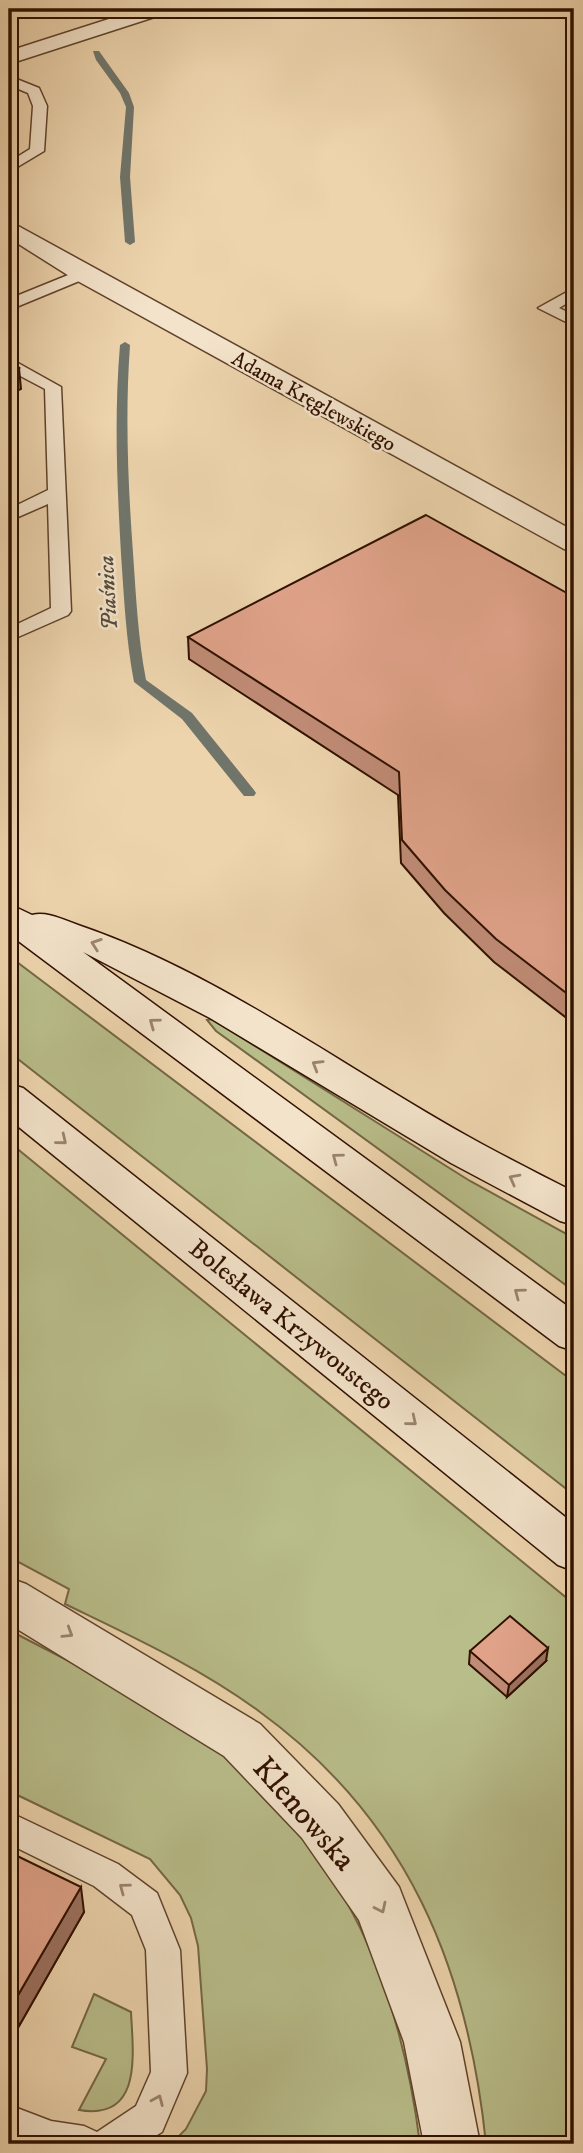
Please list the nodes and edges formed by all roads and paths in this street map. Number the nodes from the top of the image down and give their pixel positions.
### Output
1 (99, 9) edge
2 (160, 9) edge
3 (9, 38) edge
4 (9, 58) edge
5 (9, 80) edge
6 (9, 168) edge
7 (9, 228) edge
8 (9, 237) edge
9 (54, 257) junction
10 (83, 274) junction
11 (574, 293) edge
12 (9, 305) edge
13 (574, 321) edge
14 (9, 363) edge
15 (57, 492) junction
16 (9, 516) edge
17 (574, 542) edge
18 (9, 635) edge
19 (9, 915) edge
20 (9, 1098) edge
21 (574, 1210) edge
22 (574, 1334) edge
23 (574, 1551) edge
24 (9, 1599) edge
25 (9, 1827) edge
26 (9, 2123) edge
27 (84, 2144) edge
28 (110, 2144) edge
29 (452, 2144) edge

1 - 3 street
2 - 4 street
5 - 6 lane
7 - 9 street, Adama Kręglewskiego
8 - 9 street, Adama Kręglewskiego
9 - 10 street, Adama Kręglewskiego
10 - 12 lane
10 - 17 street, Adama Kręglewskiego
11 - 13 lane
14 - 15 lane
15 - 16 lane
15 - 18 lane
21 -> 19 street
22 -> 19 street
20 -> 23 street, Bolesława Krzywoustego
24 -> 29 street, Klenowska
28 -> 25 lane
26 - 27 lane

